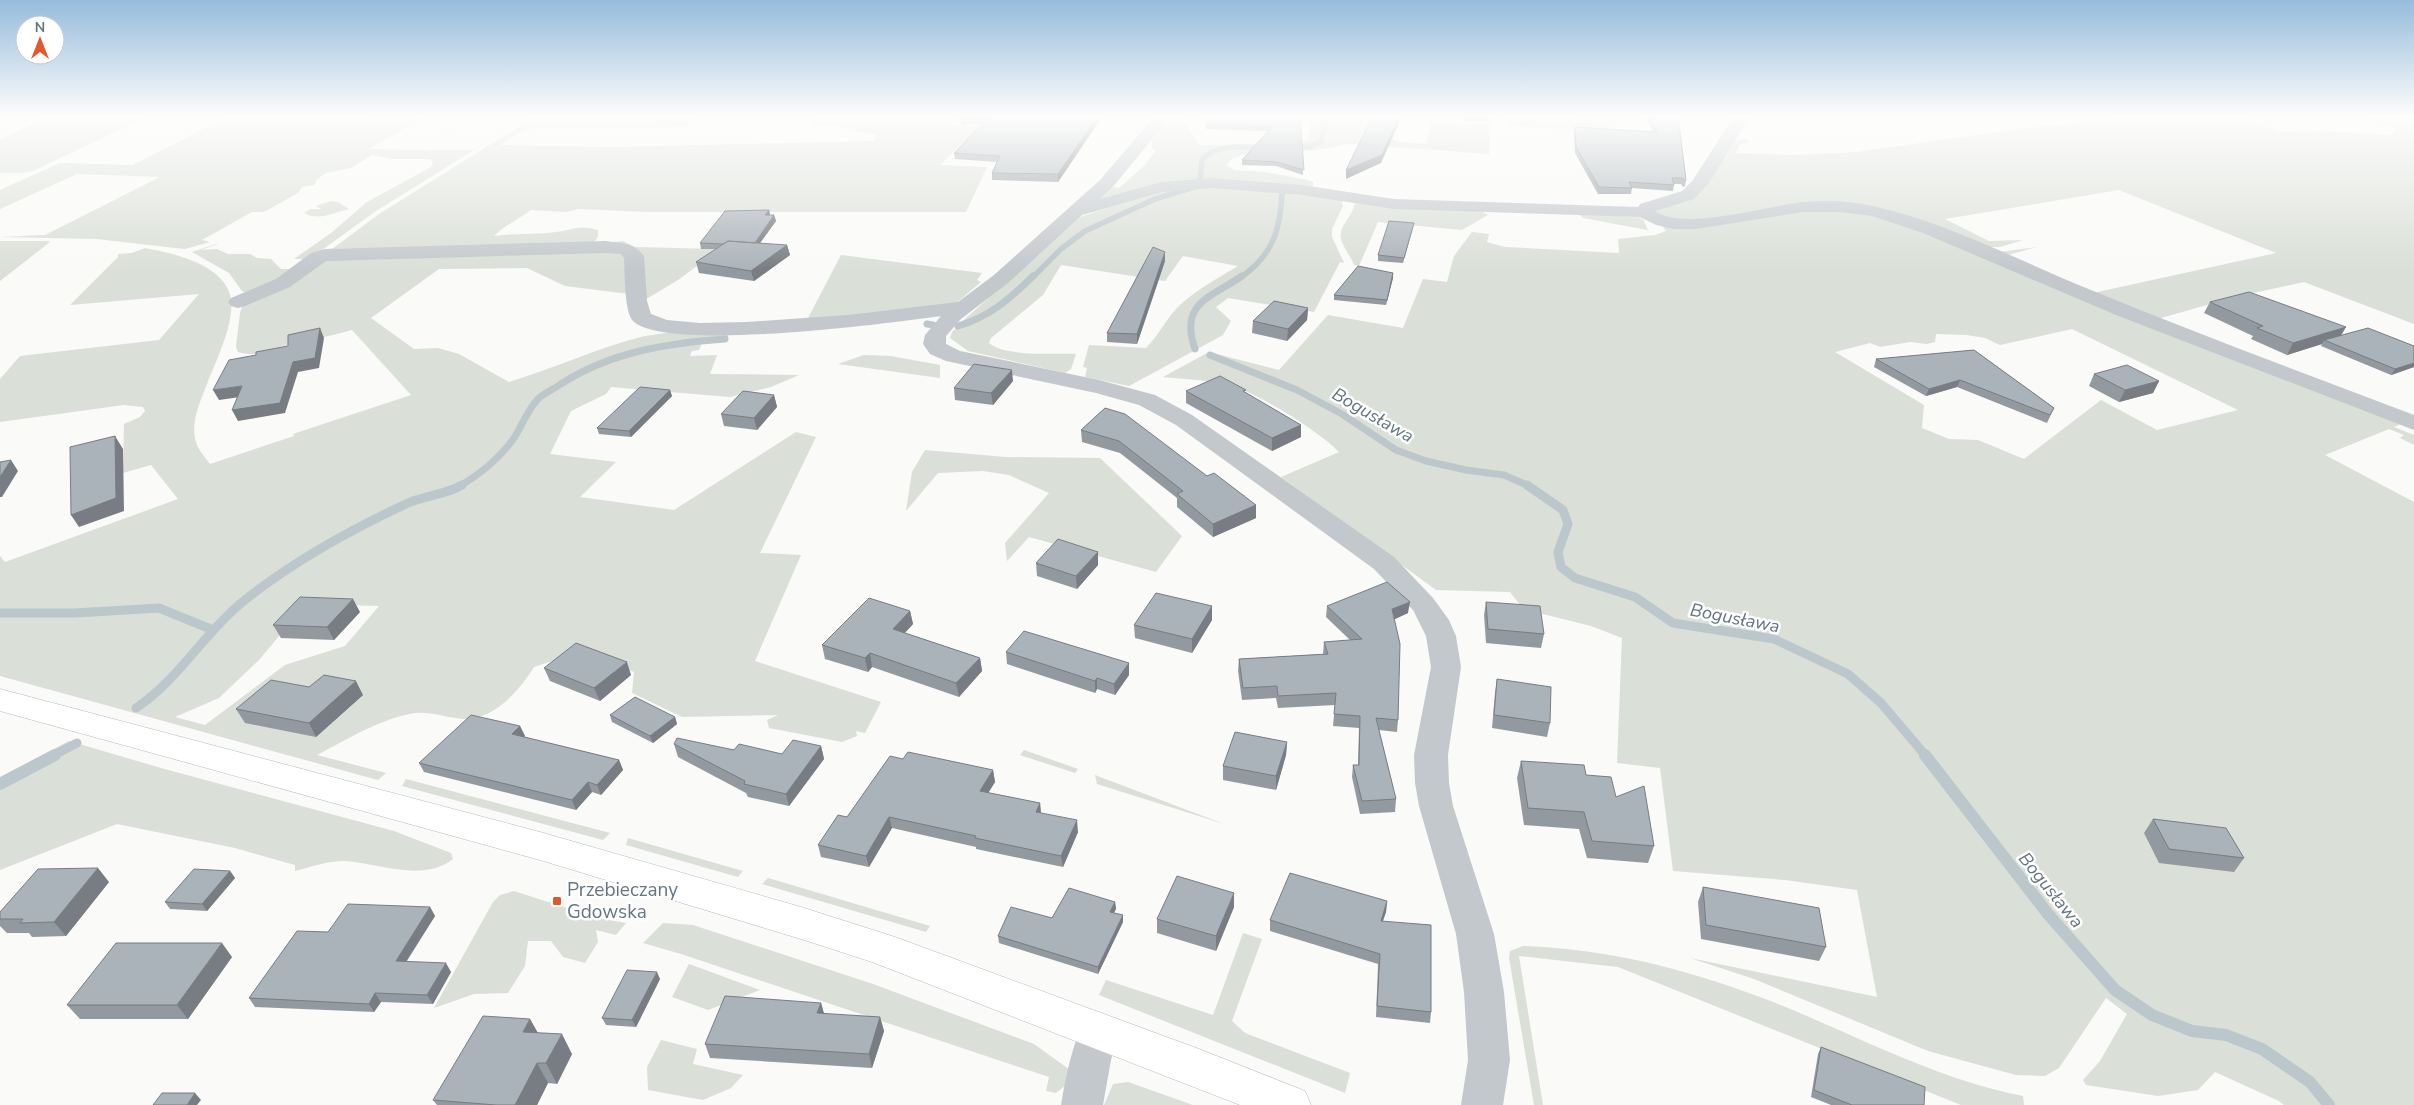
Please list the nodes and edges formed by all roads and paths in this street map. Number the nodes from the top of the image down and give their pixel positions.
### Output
1 (1121, 168) edge
2 (1710, 168) edge
3 (1072, 212) junction
4 (1644, 212) junction
5 (238, 302) dead end
6 (965, 307) junction
7 (2414, 423) edge
8 (0, 700) edge
9 (1099, 1031) junction
10 (1082, 1105) edge
11 (1290, 1105) edge
12 (1482, 1105) edge

1 - 3 street
2 - 4 street
3 - 4 street
3 - 6 street
4 - 7 street
5 - 6 street
6 - 12 street
8 - 9 main road
9 - 10 street
9 - 11 main road

